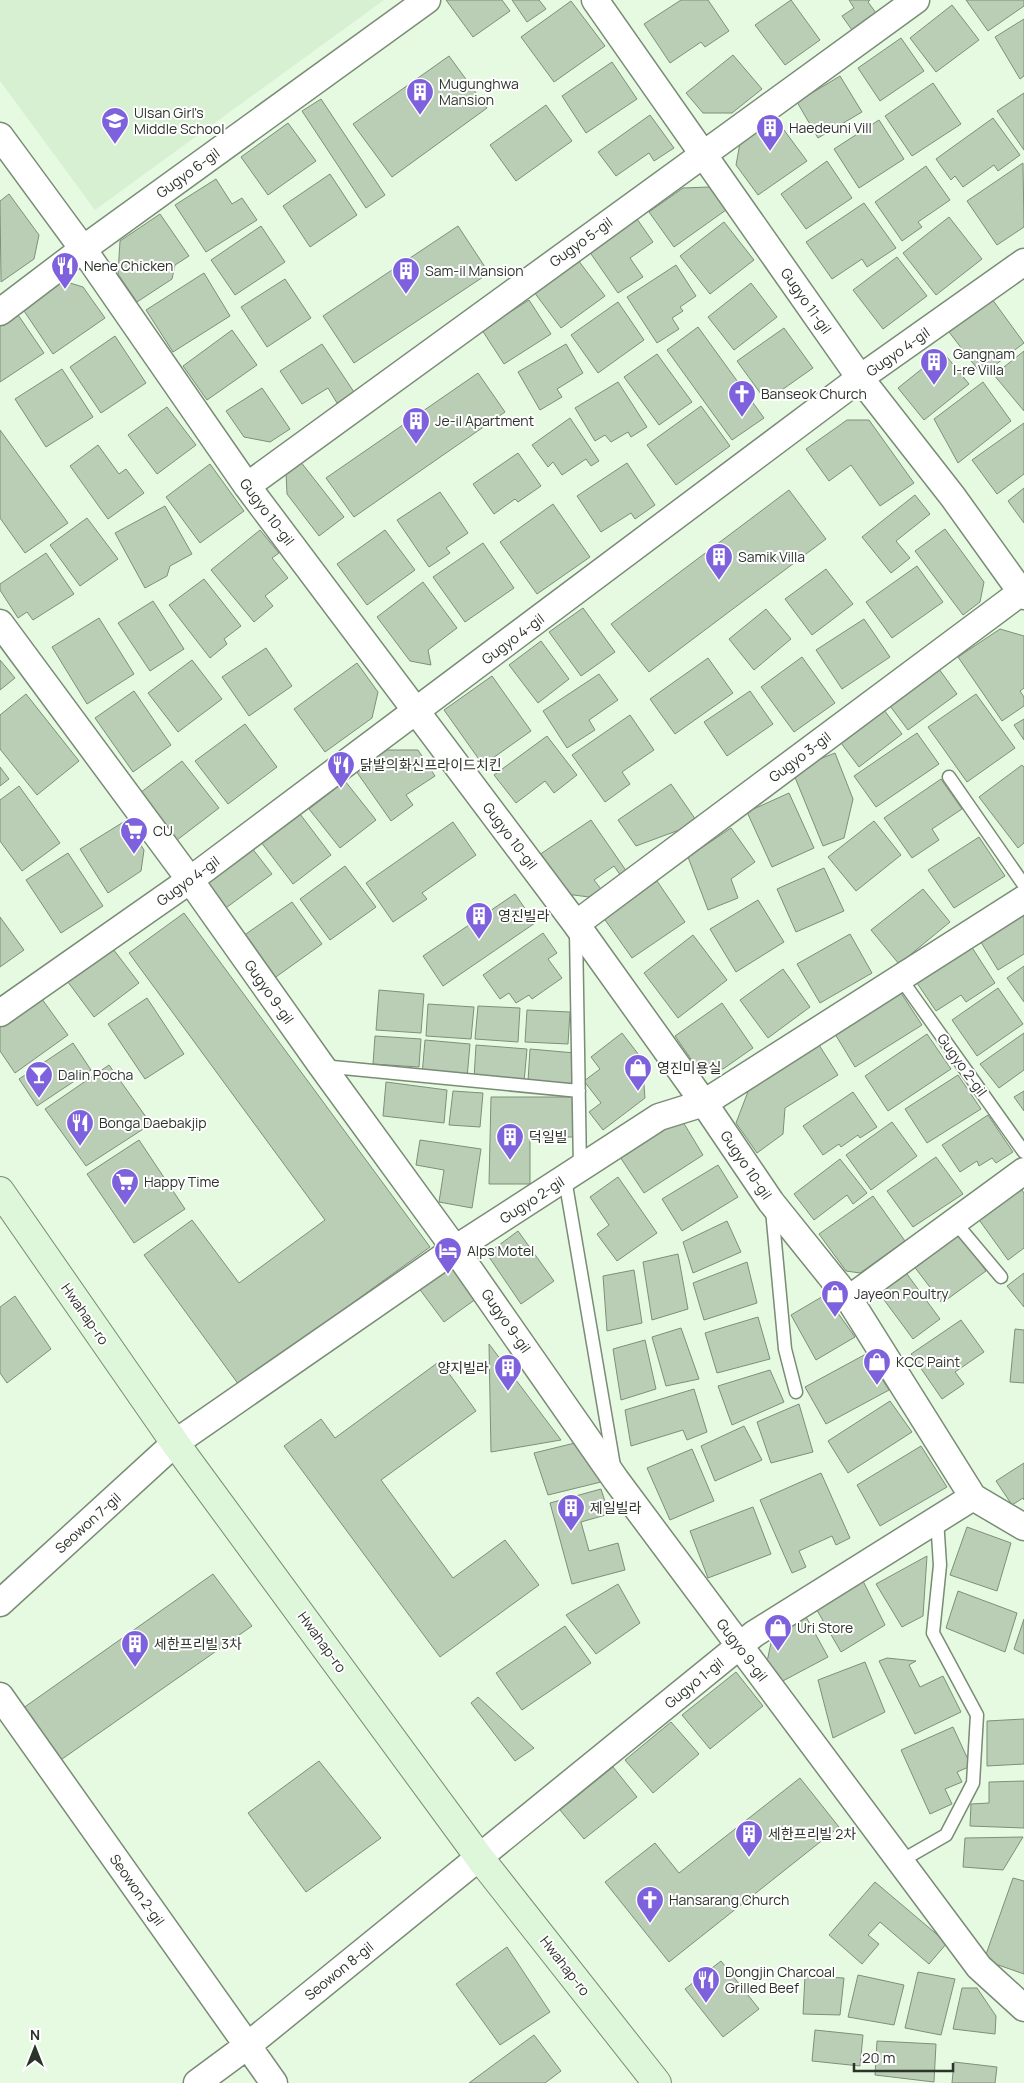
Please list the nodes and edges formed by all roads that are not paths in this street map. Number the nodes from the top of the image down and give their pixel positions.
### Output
1 (427, 0) edge
2 (595, 0) edge
3 (916, 0) edge
4 (0, 136) edge
5 (703, 153) junction
6 (82, 249) junction
7 (1024, 262) edge
8 (0, 312) edge
9 (860, 378) junction
10 (247, 486) junction
11 (1023, 592) edge
12 (0, 623) edge
13 (417, 711) junction
14 (950, 777) dead end
15 (190, 880) junction
16 (1024, 885) edge
17 (1024, 899) edge
18 (576, 924) junction
19 (900, 979) junction
20 (0, 1012) edge
21 (321, 1065) junction
22 (578, 1091) junction
23 (704, 1103) junction
24 (1024, 1152) edge
25 (1024, 1171) edge
26 (572, 1174) junction
27 (0, 1191) edge
28 (771, 1202) junction
29 (954, 1221) junction
30 (455, 1249) junction
31 (1001, 1277) dead end
32 (848, 1299) junction
33 (796, 1392) dead end
34 (175, 1443) junction
35 (616, 1480) junction
36 (973, 1497) junction
37 (937, 1519) junction
38 (1024, 1527) edge
39 (0, 1603) edge
40 (740, 1646) junction
41 (0, 1696) edge
42 (479, 1857) junction
43 (899, 1862) junction
44 (1024, 2008) edge
45 (247, 2046) junction
46 (198, 2083) edge
47 (274, 2083) edge
48 (657, 2083) edge

1 - 6 street, Gugyo 6-gil
2 - 5 street, Gugyo 11-gil
3 - 5 street, Gugyo 5-gil
4 - 6 street, Gugyo 10-gil
5 - 9 street, Gugyo 11-gil
5 - 10 street, Gugyo 5-gil
6 - 8 street, Gugyo 6-gil
6 - 10 street, Gugyo 10-gil
7 - 9 street, Gugyo 4-gil
9 - 11 street, Gugyo 11-gil
9 - 13 street, Gugyo 4-gil
10 - 13 street, Gugyo 10-gil
11 - 18 street, Gugyo 3-gil
12 - 15 street, Gugyo 9-gil
13 - 15 street, Gugyo 4-gil
13 - 18 street, Gugyo 10-gil
14 - 16 lane
15 - 20 street, Gugyo 4-gil
15 - 21 street, Gugyo 9-gil
17 - 19 street, Gugyo 2-gil
18 - 22 lane
18 - 23 street, Gugyo 10-gil
19 - 23 street, Gugyo 2-gil
19 - 24 lane, Gugyo 2-gil
21 - 22 lane
21 - 30 street, Gugyo 9-gil
22 - 26 lane
23 - 26 street, Gugyo 2-gil
23 - 28 street, Gugyo 10-gil
25 - 29 street
26 - 30 street, Gugyo 2-gil
26 - 35 lane
27 - 34 main road, Hwahap-ro
28 - 32 street, Gugyo 10-gil
28 - 33 lane
29 - 31 lane
29 - 32 street
30 - 34 street, Gugyo 2-gil
30 - 35 street, Gugyo 9-gil
32 - 36 street, Gugyo 10-gil
34 - 39 street, Seowon 7-gil
34 - 42 main road, Hwahap-ro
35 - 40 street, Gugyo 9-gil
36 - 37 street, Gugyo 1-gil
36 - 38 street, Gugyo 10-gil
37 - 40 street, Gugyo 1-gil
37 - 43 lane
40 - 42 street, Gugyo 1-gil
40 - 43 street, Gugyo 9-gil
41 - 45 street, Seowon 2-gil
42 - 45 street, Seowon 8-gil
42 - 48 main road, Hwahap-ro
43 - 44 street, Gugyo 9-gil
45 - 46 street, Seowon 8-gil
45 - 47 street, Seowon 2-gil

